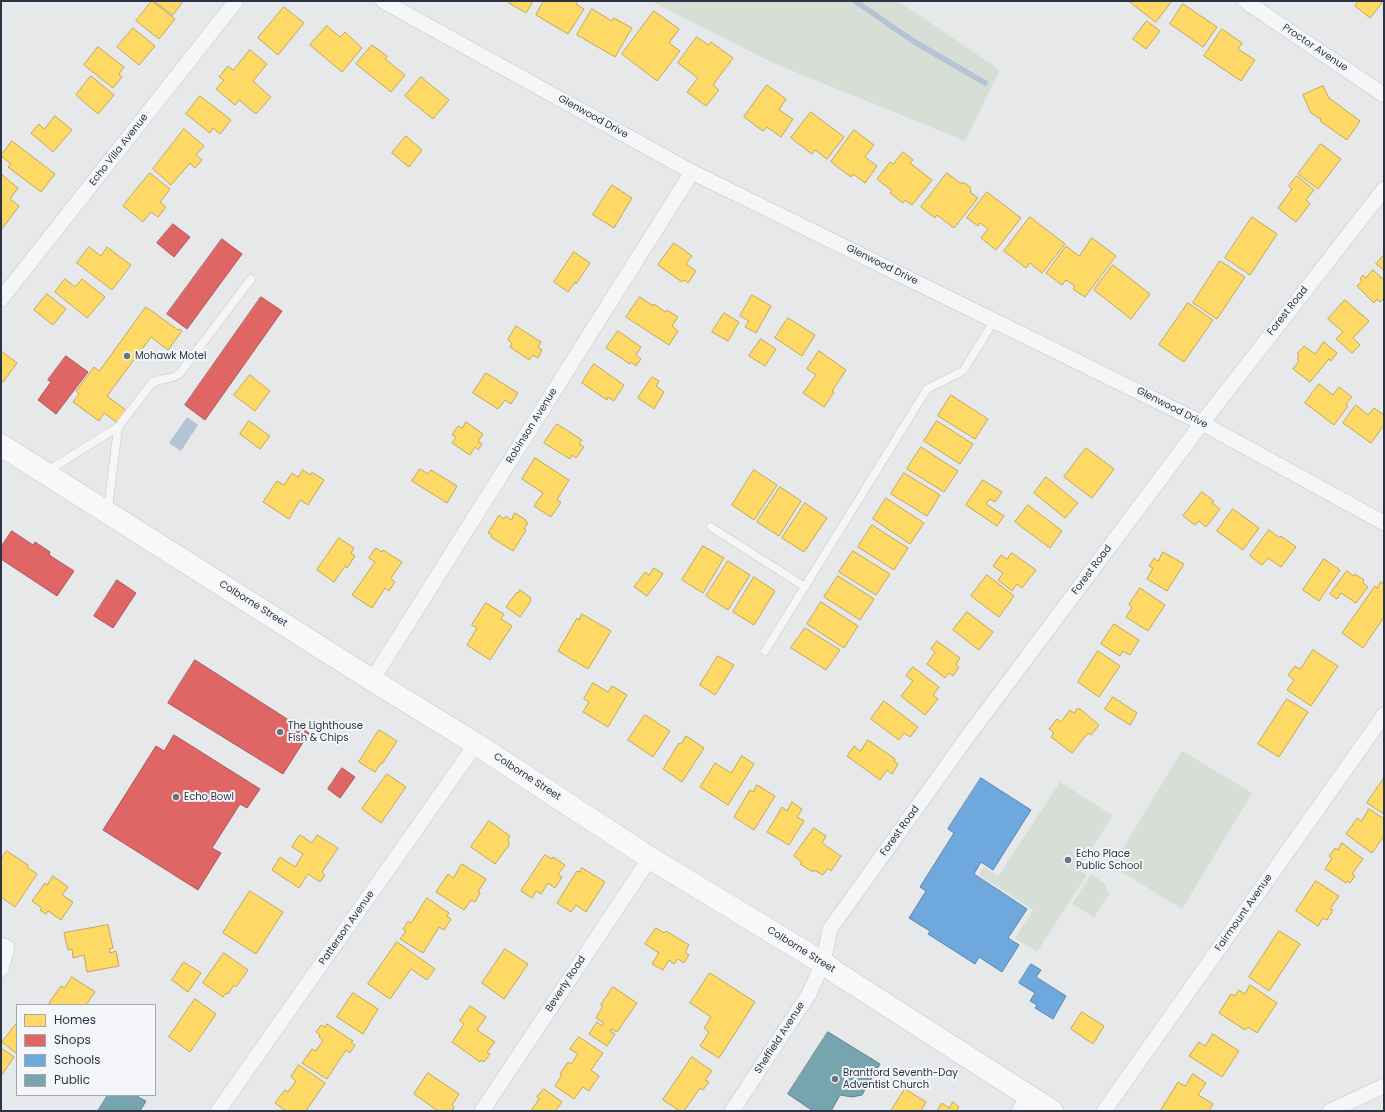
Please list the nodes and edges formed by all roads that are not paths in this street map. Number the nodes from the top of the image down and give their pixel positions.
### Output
1 (236, 1) edge
2 (382, 1) edge
3 (1245, 1) edge
4 (1384, 95) edge
5 (692, 172) junction
6 (1384, 189) edge
7 (251, 279) dead end
8 (1, 299) edge
9 (994, 321) junction
10 (1202, 423) junction
11 (118, 427) junction
12 (1, 445) edge
13 (45, 473) junction
14 (107, 512) junction
15 (1384, 523) edge
16 (711, 527) dead end
17 (805, 587) junction
18 (765, 651) dead end
19 (372, 680) junction
20 (1384, 715) edge
21 (476, 744) junction
22 (650, 858) junction
23 (1, 946) edge
24 (823, 963) junction
25 (1, 969) edge
26 (1384, 1086) edge
27 (1024, 1104) edge
28 (218, 1111) edge
29 (482, 1111) edge
30 (732, 1111) edge
31 (1052, 1111) edge
32 (1104, 1111) edge
33 (1330, 1111) edge

1 - 8 street, Echo Villa Avenue
2 - 5 street, Glenwood Drive
3 - 4 street, Proctor Avenue
5 - 9 street, Glenwood Drive
5 - 19 street, Robinson Avenue
6 - 10 street, Forest Road
7 - 11 lane
9 - 10 street, Glenwood Drive
9 - 17 lane
10 - 15 street, Glenwood Drive
10 - 24 street, Forest Road
11 - 13 lane
11 - 14 lane
12 - 13 main road, Colborne Street
13 - 14 main road, Colborne Street
14 - 19 main road, Colborne Street
16 - 17 lane
17 - 18 lane
19 - 21 main road, Colborne Street
20 - 32 street, Fairmount Avenue
21 - 22 main road, Colborne Street
21 - 28 street, Patterson Avenue
22 - 24 main road, Colborne Street
22 - 29 street, Beverly Road
23 - 25 street
24 - 27 main road, Colborne Street
24 - 30 street, Sheffield Avenue
26 - 33 street
27 - 31 main road, Colborne Street

